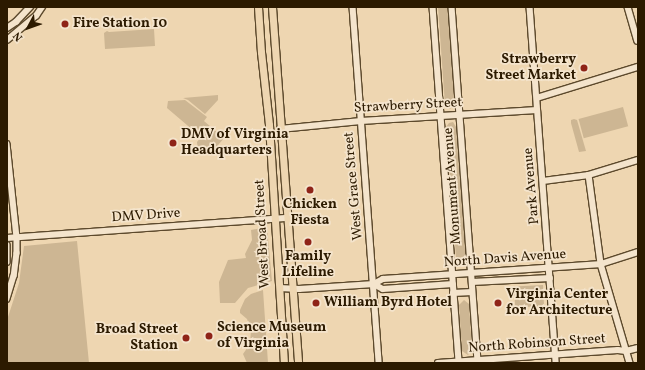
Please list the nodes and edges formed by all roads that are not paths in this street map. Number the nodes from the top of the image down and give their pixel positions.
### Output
1 (30, 7) edge
2 (42, 7) edge
3 (258, 7) edge
4 (272, 7) edge
5 (354, 7) edge
6 (433, 7) edge
7 (452, 7) edge
8 (530, 7) edge
9 (628, 7) edge
10 (7, 28) edge
11 (7, 40) edge
12 (638, 41) edge
13 (638, 67) edge
14 (537, 98) junction
15 (538, 110) junction
16 (460, 115) junction
17 (441, 117) junction
18 (361, 121) junction
19 (280, 129) junction
20 (7, 144) edge
21 (638, 160) edge
22 (589, 175) junction
23 (543, 181) junction
24 (288, 218) junction
25 (276, 219) junction
26 (17, 237) junction
27 (7, 238) edge
28 (7, 245) edge
29 (638, 252) edge
30 (7, 262) edge
31 (601, 264) junction
32 (550, 269) junction
33 (471, 273) junction
34 (452, 274) junction
35 (550, 278) junction
36 (472, 282) junction
37 (374, 284) junction
38 (453, 284) junction
39 (280, 288) junction
40 (293, 288) junction
41 (472, 292) junction
42 (454, 293) junction
43 (7, 299) edge
44 (638, 348) edge
45 (626, 351) junction
46 (556, 354) junction
47 (458, 362) edge
48 (477, 362) edge
49 (284, 363) edge
50 (298, 363) edge
51 (379, 363) edge
52 (438, 363) edge
53 (556, 363) edge
54 (630, 363) edge

1 - 10 street
2 - 11 street
3 - 25 main road, West Broad Street
4 - 19 main road, West Broad Street
5 - 18 street, West Grace Street
6 - 17 street, Monument Avenue
7 - 16 street, Monument Avenue
8 - 14 street, Park Avenue
9 - 12 street
13 - 14 street
14 - 15 street, Park Avenue
15 - 16 street, Strawberry Street
15 - 23 street, Park Avenue
16 - 17 street, Strawberry Street
16 - 33 street, Monument Avenue
17 - 18 street, Strawberry Street
17 - 34 street, Monument Avenue
18 - 19 street, Strawberry Street
18 - 37 street, West Grace Street
19 - 24 main road, West Broad Street
20 - 26 street
21 - 22 street
22 - 23 street
22 - 31 street
23 - 32 street, Park Avenue
24 - 25 street, DMV Drive
24 - 40 main road, West Broad Street
25 - 26 street, DMV Drive
25 - 39 main road, West Broad Street
26 - 27 street, DMV Drive
26 - 43 street
28 - 30 street
29 - 31 street, North Davis Avenue
31 - 32 street, North Davis Avenue
31 - 45 street
32 - 33 street, North Davis Avenue
32 - 35 street, Park Avenue
33 - 34 street, North Davis Avenue
33 - 36 street, Monument Avenue
34 - 37 street, North Davis Avenue
34 - 38 street, Monument Avenue
35 - 36 street, North Davis Avenue
35 - 46 street, Park Avenue
36 - 41 street, Monument Avenue
37 - 38 street, North Davis Avenue
37 - 40 street, North Davis Avenue
37 - 51 street, West Grace Street
38 - 42 street, Monument Avenue
39 - 40 street, North Davis Avenue
39 - 49 main road, West Broad Street
40 - 50 main road, West Broad Street
41 - 42 street
41 - 48 street, Monument Avenue
42 - 47 street, Monument Avenue
44 - 45 street, North Robinson Street
45 - 46 street, North Robinson Street
45 - 54 street
46 - 48 street, North Robinson Street
46 - 53 street, Park Avenue
47 - 48 street, North Robinson Street
47 - 52 street, North Robinson Street

